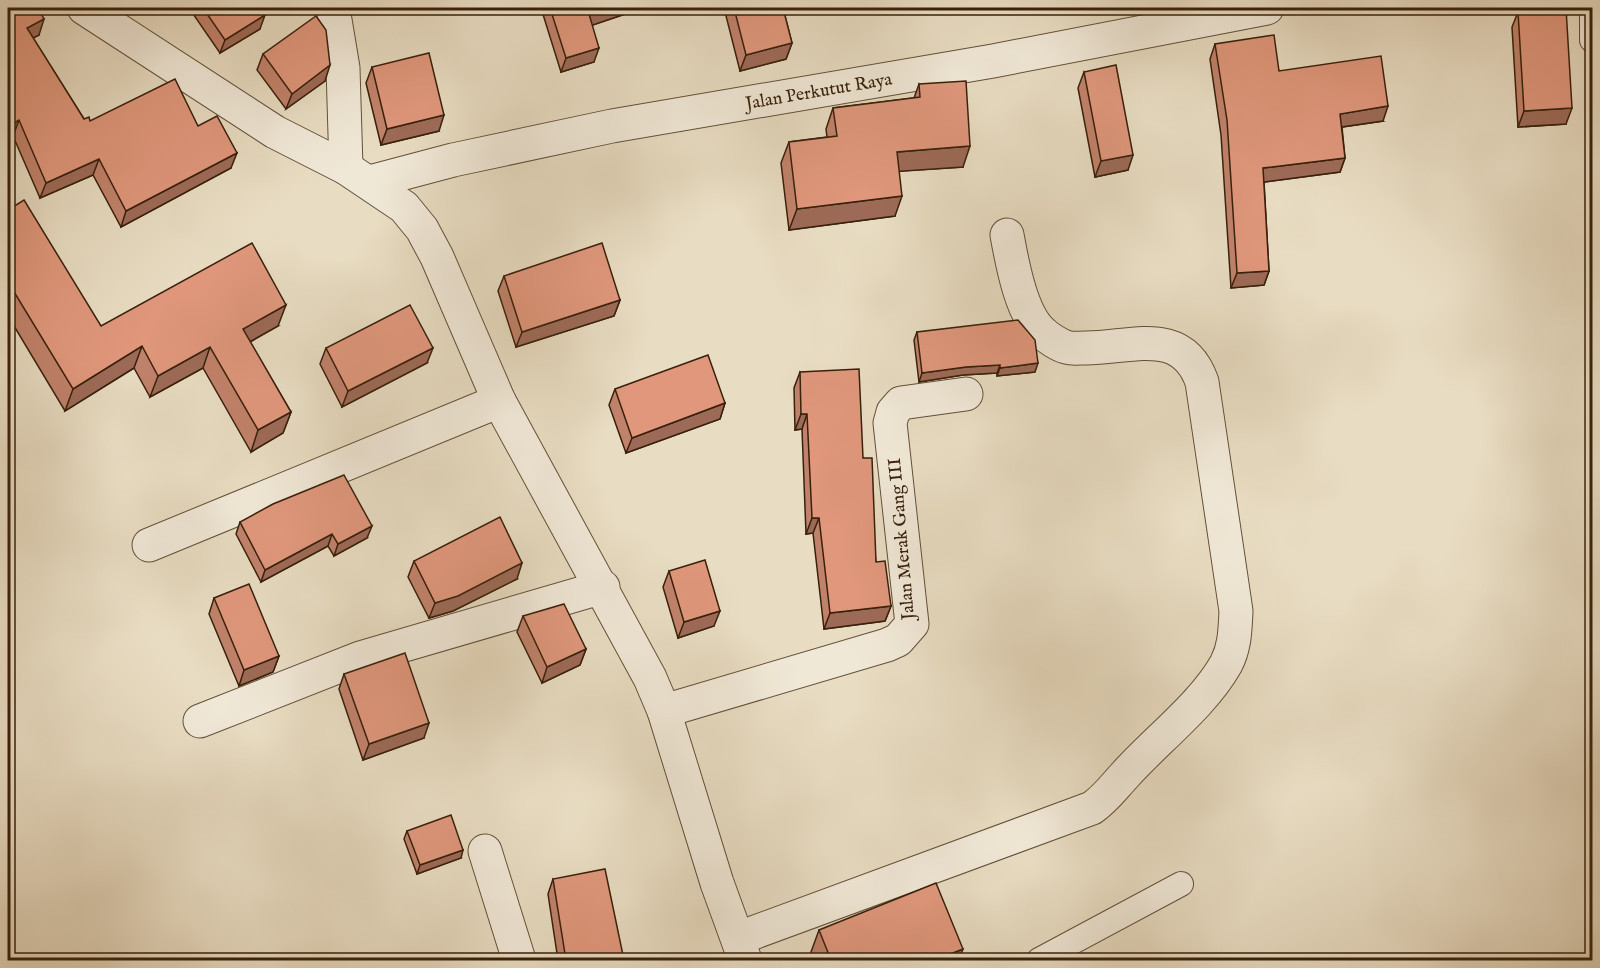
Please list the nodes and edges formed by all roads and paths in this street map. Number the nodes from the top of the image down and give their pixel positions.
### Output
1 (84, 8) edge
2 (333, 8) edge
3 (1267, 8) edge
4 (1592, 8) edge
5 (1205, 14) edge
6 (1592, 28) edge
7 (1593, 40) edge
8 (358, 175) junction
9 (1007, 235) dead end
10 (966, 394) dead end
11 (499, 401) junction
12 (149, 544) dead end
13 (603, 587) junction
14 (664, 711) junction
15 (200, 722) dead end
16 (485, 851) dead end
17 (1181, 884) dead end
18 (742, 949) edge
19 (519, 960) edge
20 (1039, 960) edge

1 - 8 street
2 - 8 street
3 - 5 street, Jalan Perkutut Raya
4 - 6 lane
5 - 8 street, Jalan Perkutut Raya
6 - 7 lane
8 - 11 street
9 - 18 street
10 - 14 street, Jalan Merak Gang III
11 - 12 street
11 - 13 street
13 - 14 street
13 - 15 street
14 - 18 street
16 - 19 street
17 - 20 lane

